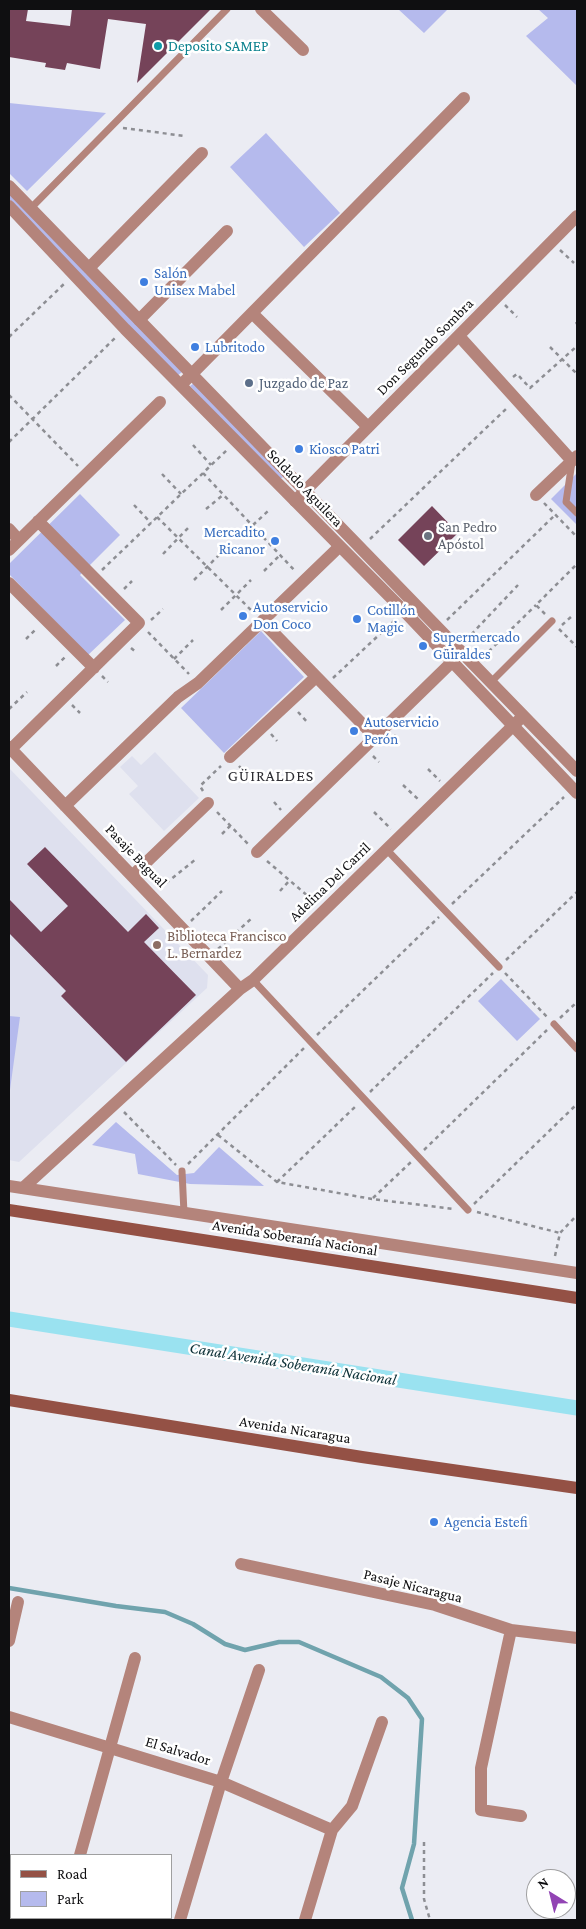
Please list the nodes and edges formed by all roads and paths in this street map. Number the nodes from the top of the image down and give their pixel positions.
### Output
1 (227, 9) edge
2 (261, 9) edge
3 (303, 50) dead end
4 (464, 98) dead end
5 (112, 126) junction
6 (185, 136) dead end
7 (202, 153) dead end
8 (9, 186) edge
9 (9, 206) edge
10 (31, 208) junction
11 (577, 216) edge
12 (227, 232) dead end
13 (552, 242) junction
14 (574, 264) dead end
15 (89, 268) junction
16 (74, 274) junction
17 (253, 314) junction
18 (139, 320) junction
19 (125, 328) junction
20 (459, 336) junction
21 (9, 337) edge
22 (550, 346) dead end
23 (577, 346) edge
24 (563, 359) junction
25 (576, 373) dead end
26 (192, 375) junction
27 (181, 385) junction
28 (503, 386) junction
29 (9, 394) edge
30 (515, 400) junction
31 (160, 402) dead end
32 (33, 419) junction
33 (368, 427) junction
34 (236, 441) junction
35 (9, 442) edge
36 (193, 445) dead end
37 (575, 459) edge
38 (211, 465) junction
39 (203, 473) junction
40 (86, 474) junction
41 (162, 474) dead end
42 (305, 491) junction
43 (181, 494) junction
44 (223, 495) junction
45 (536, 495) joint
46 (295, 501) junction
47 (134, 505) dead end
48 (206, 509) dead end
49 (268, 511) dead end
50 (577, 513) edge
51 (555, 515) junction
52 (157, 517) junction
53 (38, 521) junction
54 (151, 523) junction
55 (253, 525) junction
56 (189, 527) dead end
57 (9, 529) edge
58 (179, 538) junction
59 (577, 538) edge
60 (19, 540) junction
61 (339, 547) junction
62 (360, 548) junction
63 (9, 550) edge
64 (222, 552) dead end
65 (163, 554) dead end
66 (280, 555) junction
67 (577, 564) edge
68 (207, 566) junction
69 (264, 570) dead end
70 (95, 578) junction
71 (194, 580) dead end
72 (251, 580) dead end
73 (305, 582) junction
74 (9, 583) edge
75 (518, 585) dead end
76 (236, 595) junction
77 (536, 605) junction
78 (163, 609) dead end
79 (221, 610) dead end
80 (414, 615) junction
81 (572, 616) dead end
82 (263, 622) junction
83 (552, 622) joint
84 (142, 625) junction
85 (438, 628) junction
86 (193, 640) dead end
87 (577, 647) edge
88 (458, 648) junction
89 (174, 659) junction
90 (452, 661) junction
91 (475, 665) junction
92 (94, 668) junction
93 (320, 681) junction
94 (491, 682) junction
95 (198, 684) junction
96 (27, 692) dead end
97 (9, 709) edge
98 (523, 715) junction
99 (513, 726) junction
100 (375, 737) junction
101 (10, 748) edge
102 (230, 757) joint
103 (577, 771) edge
104 (403, 785) dead end
105 (575, 791) edge
106 (208, 804) joint
107 (65, 806) junction
108 (428, 810) junction
109 (374, 812) dead end
110 (230, 826) dead end
111 (222, 834) dead end
112 (399, 838) junction
113 (386, 850) junction
114 (257, 852) dead end
115 (196, 859) dead end
116 (132, 876) junction
117 (289, 881) dead end
118 (222, 891) dead end
119 (280, 892) dead end
120 (577, 892) edge
121 (152, 896) junction
122 (446, 911) junction
123 (253, 917) dead end
124 (183, 929) junction
125 (210, 957) junction
126 (499, 967) junction
127 (253, 980) junction
128 (240, 989) junction
129 (577, 1002) edge
130 (554, 1024) junction
131 (310, 1042) junction
132 (577, 1049) edge
133 (363, 1098) junction
134 (114, 1103) junction
135 (577, 1104) edge
136 (218, 1135) junction
137 (417, 1156) junction
138 (182, 1171) junction
139 (277, 1182) junction
140 (9, 1186) edge
141 (23, 1188) junction
142 (372, 1199) junction
143 (9, 1210) edge
144 (468, 1210) junction
145 (184, 1213) junction
146 (577, 1215) edge
147 (560, 1233) junction
148 (552, 1270) junction
149 (577, 1273) edge
150 (577, 1298) edge
151 (9, 1400) edge
152 (577, 1488) edge
153 (241, 1564) dead end
154 (18, 1602) dead end
155 (511, 1630) junction
156 (577, 1638) edge
157 (9, 1641) edge
158 (135, 1658) dead end
159 (259, 1670) dead end
160 (9, 1717) edge
161 (382, 1722) dead end
162 (110, 1747) junction
163 (221, 1782) junction
164 (521, 1816) dead end
165 (332, 1830) junction
166 (424, 1842) dead end
167 (80, 1854) edge
168 (180, 1920) edge
169 (305, 1920) edge
170 (430, 1920) edge

1 - 5 lane
2 - 3 street
4 - 17 street
5 - 6 path
5 - 10 lane
7 - 15 street
8 - 10 street, Soldado Aguilera
9 - 16 street, Soldado Aguilera
10 - 15 street, Soldado Aguilera
11 - 13 street, Don Segundo Sombra
12 - 18 street
13 - 14 path
13 - 20 street, Don Segundo Sombra
15 - 18 street, Soldado Aguilera
16 - 19 street, Soldado Aguilera
16 - 21 path
17 - 26 street
17 - 33 street
18 - 26 street, Soldado Aguilera
19 - 27 street, Soldado Aguilera
19 - 32 path
20 - 28 street
20 - 33 street, Don Segundo Sombra
22 - 24 path
23 - 24 path
24 - 25 path
24 - 28 path
26 - 27 street
26 - 42 street, Soldado Aguilera
27 - 34 street, Soldado Aguilera
28 - 30 street
29 - 32 path
30 - 37 street
30 - 62 path
31 - 40 street
32 - 35 path
32 - 40 path
33 - 42 street, Don Segundo Sombra
34 - 38 path
34 - 46 street, Soldado Aguilera
36 - 38 path
37 - 45 street
37 - 50 lane
38 - 39 path
39 - 43 path
39 - 44 path
40 - 53 street
41 - 43 path
42 - 46 street, Don Segundo Sombra
42 - 62 street, Soldado Aguilera
43 - 52 path
44 - 48 path
44 - 55 path
45 - 51 path
46 - 61 street, Soldado Aguilera
47 - 54 path
49 - 55 path
51 - 59 path
51 - 85 path
52 - 54 path
52 - 58 path
53 - 60 street
53 - 70 street
54 - 70 path
55 - 66 path
56 - 58 path
57 - 60 street
58 - 65 path
58 - 68 path
60 - 63 street
61 - 73 street
61 - 80 street, Soldado Aguilera
62 - 80 street, Soldado Aguilera
64 - 68 path
66 - 69 path
66 - 73 path
67 - 77 path
68 - 71 path
68 - 76 path
70 - 84 street
72 - 76 path
73 - 82 street
74 - 92 street
75 - 88 path
76 - 79 path
76 - 82 path
77 - 83 path
77 - 91 path
78 - 84 path
80 - 85 street, Soldado Aguilera
80 - 90 street, Soldado Aguilera
80 - 93 path
81 - 87 path
82 - 93 street
82 - 95 street
83 - 94 lane
84 - 89 path
84 - 92 street
85 - 88 street, Soldado Aguilera
86 - 89 path
88 - 91 street, Soldado Aguilera
89 - 95 path
90 - 99 street, Soldado Aguilera
90 - 100 street
91 - 94 street, Soldado Aguilera
92 - 101 street
93 - 100 street
93 - 102 street
94 - 98 street, Soldado Aguilera
95 - 107 street
96 - 97 path
98 - 99 street, Adelina Del Carril
98 - 103 street, Soldado Aguilera
99 - 105 street, Soldado Aguilera
99 - 108 street, Adelina Del Carril
100 - 114 street
101 - 107 street, Pasaje Bagual
102 - 106 path
104 - 108 path
105 - 122 path
106 - 116 street
107 - 116 street, Pasaje Bagual
108 - 112 street, Adelina Del Carril
109 - 112 path
110 - 111 path
112 - 113 street, Adelina Del Carril
113 - 122 lane
113 - 127 street, Adelina Del Carril
115 - 121 path
116 - 121 street, Pasaje Bagual
117 - 119 path
118 - 124 path
120 - 126 path
121 - 124 street, Pasaje Bagual
122 - 126 lane
122 - 131 path
123 - 125 path
124 - 125 street, Pasaje Bagual
125 - 128 street, Pasaje Bagual
126 - 130 path
126 - 133 path
127 - 128 street, Adelina Del Carril
127 - 131 lane
128 - 134 street, Adelina Del Carril
129 - 130 path
130 - 132 lane
130 - 137 path
131 - 133 lane
131 - 136 path
133 - 137 lane
133 - 139 path
134 - 138 path
134 - 141 street, Adelina Del Carril
135 - 144 path
136 - 138 path
136 - 139 path
137 - 142 path
137 - 144 lane
138 - 145 lane
139 - 142 path
140 - 141 street, Avenida Soberanía Nacional
141 - 145 street, Avenida Soberanía Nacional
142 - 144 path
143 - 150 main road, Avenida Soberanía Nacional
144 - 147 path
145 - 148 street, Avenida Soberanía Nacional
146 - 147 path
147 - 148 path
148 - 149 street, Avenida Soberanía Nacional
151 - 152 main road, Avenida Nicaragua
153 - 155 street, Pasaje Nicaragua
154 - 157 street
155 - 156 street, Pasaje Nicaragua
155 - 164 street
158 - 162 street
159 - 163 street
160 - 162 street, El Salvador
161 - 165 street
162 - 163 street, El Salvador
162 - 167 street
163 - 165 street, El Salvador
163 - 168 street
165 - 169 street
166 - 170 path

